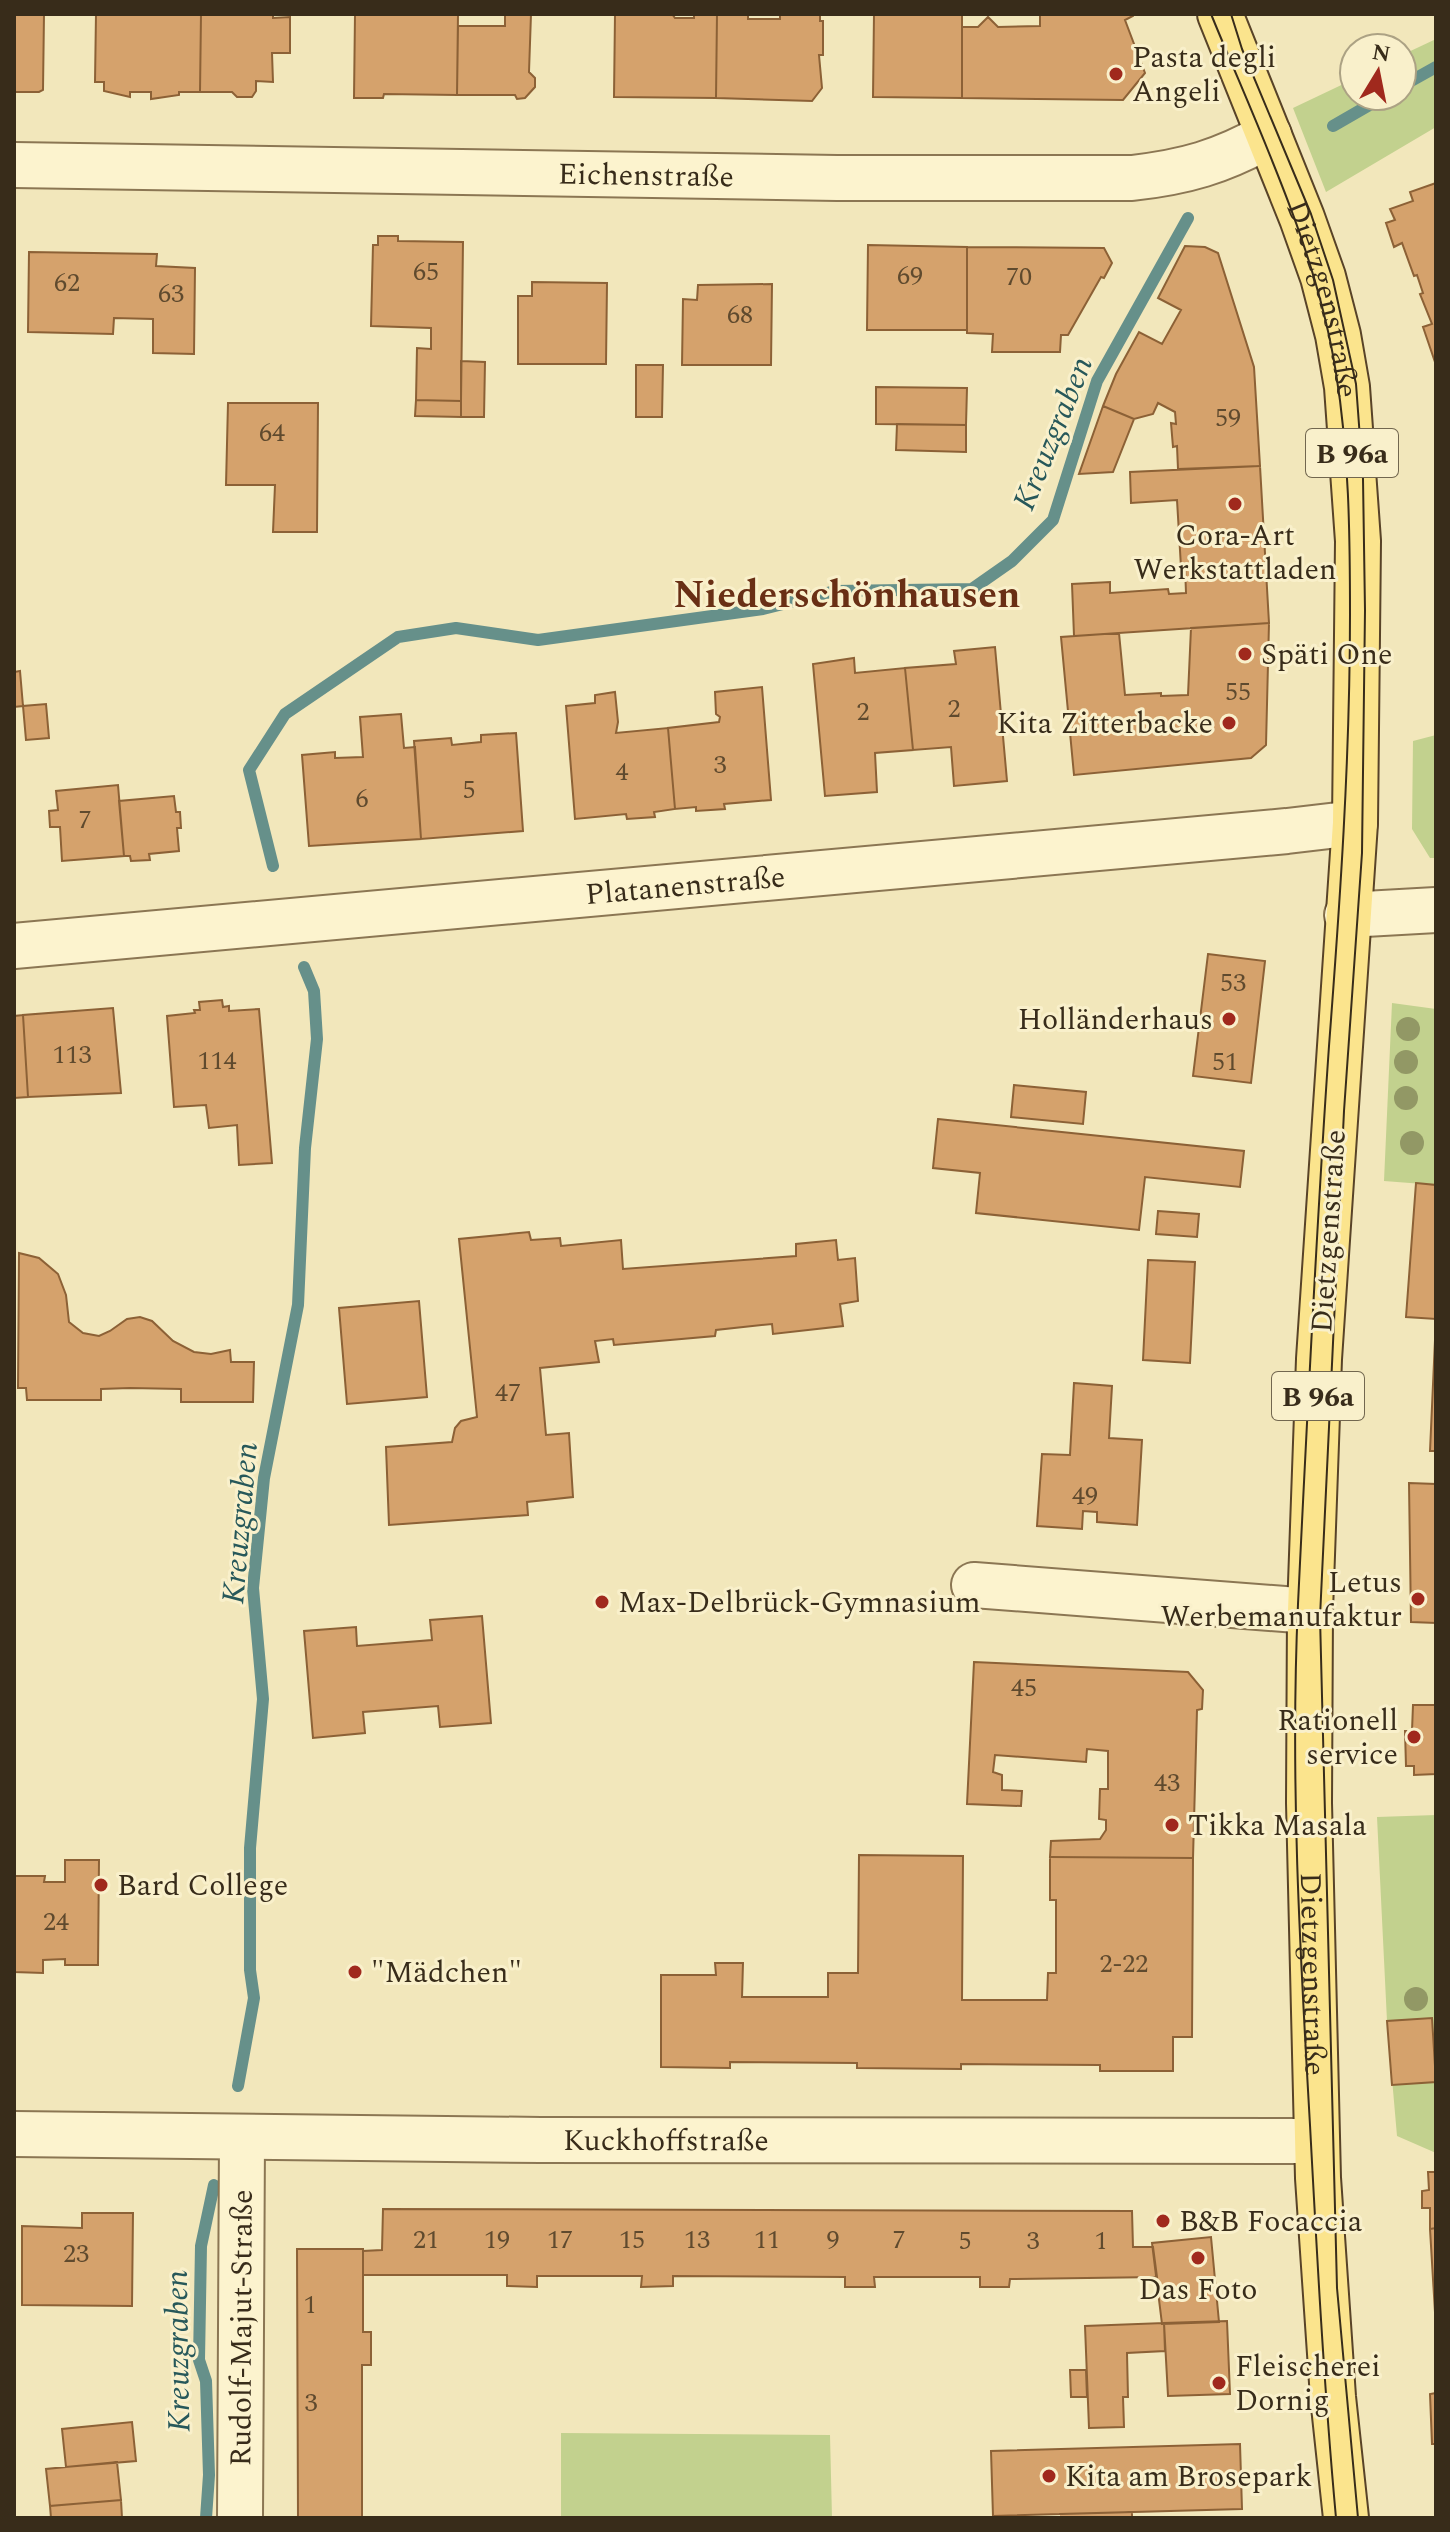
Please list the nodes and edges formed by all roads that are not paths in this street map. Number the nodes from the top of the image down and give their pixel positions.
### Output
1 (1220, 14) edge
2 (1269, 135) junction
3 (14, 165) edge
4 (1355, 823) junction
5 (1436, 910) edge
6 (1347, 915) junction
7 (14, 946) edge
8 (974, 1585) dead end
9 (1310, 1611) junction
10 (14, 2134) edge
11 (242, 2138) junction
12 (1317, 2141) junction
13 (240, 2518) edge
14 (1346, 2518) edge

1 - 2 main road, Dietzgenstraße / B 96a
2 - 3 street, Eichenstraße
2 - 4 main road, Dietzgenstraße / B 96a
4 - 6 main road, Dietzgenstraße / B 96a
4 - 7 street, Platanenstraße
5 - 6 street
6 - 9 main road, Dietzgenstraße / B 96a
8 - 9 street
9 - 12 main road, Dietzgenstraße / B 96a
10 - 11 street, Kuckhoffstraße
11 - 12 street, Kuckhoffstraße
11 - 13 street, Rudolf-Majut-Straße
12 - 14 main road, Dietzgenstraße / B 96a

